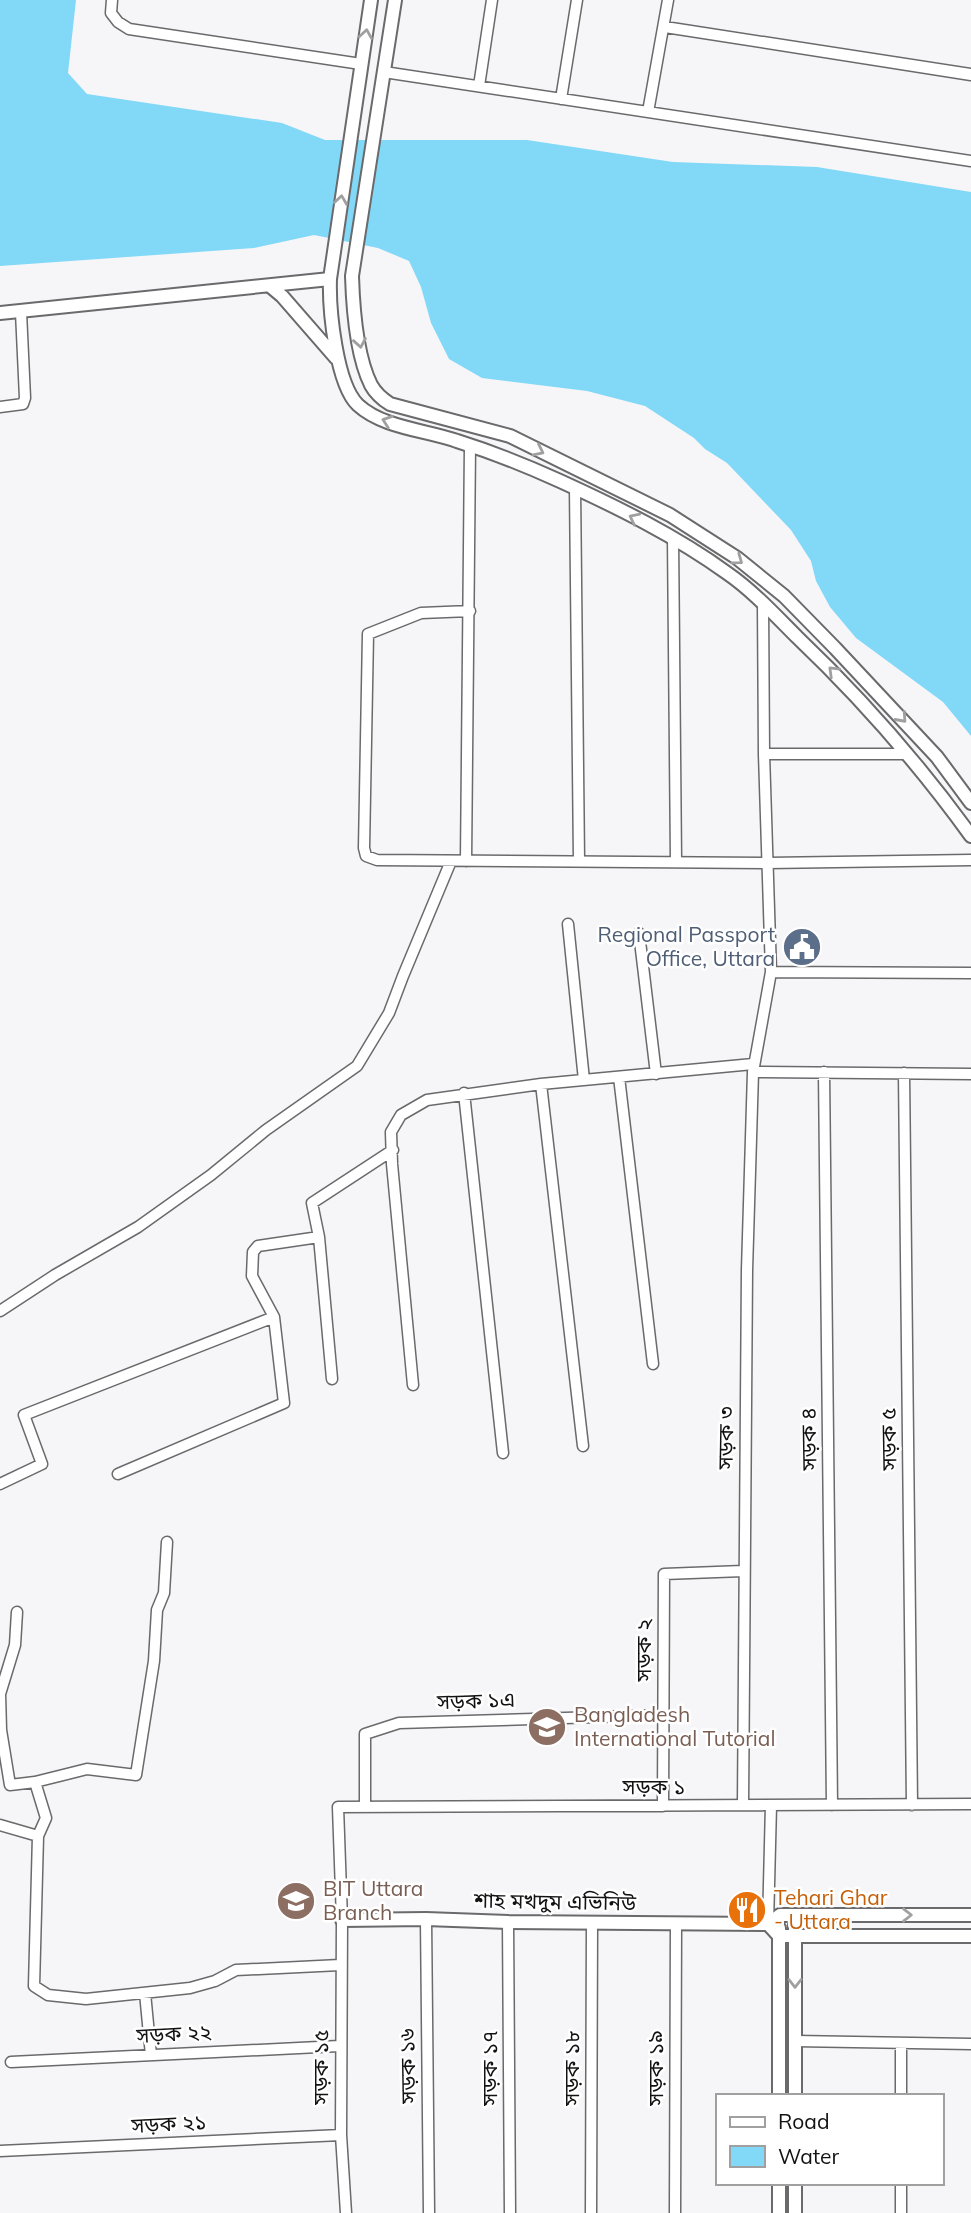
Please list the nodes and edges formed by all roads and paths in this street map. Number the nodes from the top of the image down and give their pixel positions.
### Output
1 (112, 0) edge
2 (371, 0) edge
3 (395, 0) edge
4 (492, 0) edge
5 (577, 0) edge
6 (668, 0) edge
7 (665, 27) junction
8 (361, 64) junction
9 (384, 72) junction
10 (971, 74) edge
11 (358, 83) junction
12 (479, 86) junction
13 (381, 87) junction
14 (561, 99) junction
15 (648, 112) junction
16 (971, 161) edge
17 (330, 273) junction
18 (270, 286) junction
19 (21, 312) junction
20 (0, 313) edge
21 (339, 362) junction
22 (0, 407) edge
23 (470, 445) junction
24 (575, 488) junction
25 (673, 538) junction
26 (764, 604) junction
27 (470, 611) junction
28 (765, 754) junction
29 (907, 754) junction
30 (971, 803) edge
31 (971, 836) edge
32 (971, 860) edge
33 (451, 861) junction
34 (466, 861) junction
35 (579, 861) junction
36 (676, 862) junction
37 (768, 863) junction
38 (568, 924) dead end
39 (639, 933) dead end
40 (771, 972) junction
41 (971, 973) edge
42 (753, 1068) junction
43 (824, 1072) junction
44 (904, 1073) junction
45 (656, 1074) junction
46 (971, 1074) edge
47 (619, 1077) junction
48 (584, 1080) junction
49 (541, 1084) junction
50 (464, 1093) junction
51 (393, 1150) junction
52 (319, 1237) junction
53 (0, 1311) edge
54 (274, 1317) junction
55 (653, 1364) dead end
56 (332, 1378) dead end
57 (414, 1385) dead end
58 (583, 1446) dead end
59 (503, 1453) dead end
60 (118, 1474) dead end
61 (0, 1484) edge
62 (167, 1542) dead end
63 (743, 1571) junction
64 (17, 1612) dead end
65 (663, 1715) junction
66 (35, 1782) junction
67 (971, 1804) edge
68 (743, 1805) junction
69 (771, 1805) junction
70 (832, 1805) junction
71 (912, 1805) junction
72 (663, 1806) junction
73 (338, 1807) joint
74 (365, 1807) junction
75 (0, 1825) edge
76 (38, 1836) junction
77 (780, 1915) junction
78 (795, 1915) junction
79 (971, 1915) edge
80 (426, 1919) junction
81 (342, 1920) junction
82 (508, 1922) junction
83 (592, 1923) junction
84 (676, 1923) junction
85 (768, 1924) junction
86 (779, 1936) junction
87 (971, 1936) edge
88 (795, 1937) junction
89 (340, 1965) junction
90 (145, 1993) junction
91 (795, 2041) junction
92 (901, 2043) junction
93 (971, 2044) edge
94 (340, 2046) junction
95 (151, 2055) junction
96 (11, 2062) dead end
97 (779, 2094) edge
98 (795, 2094) edge
99 (901, 2094) edge
100 (341, 2135) junction
101 (0, 2151) edge
102 (779, 2185) edge
103 (795, 2185) edge
104 (901, 2185) edge
105 (346, 2213) edge
106 (429, 2213) edge
107 (510, 2213) edge
108 (591, 2213) edge
109 (676, 2213) edge
110 (779, 2213) edge
111 (795, 2213) edge
112 (901, 2213) edge

1 - 8 street
8 -> 2 street
3 - 9 street
4 - 12 street
5 - 14 street
6 - 7 street
7 - 10 street
7 - 15 street
8 - 11 street
9 - 12 street
9 - 13 street
11 - 13 street
17 -> 11 street
12 - 14 street
13 -> 30 street
14 - 15 street
15 - 16 street
17 - 18 street
17 - 21 street
18 - 19 street
18 - 21 street
19 - 20 street
19 - 22 street
23 -> 21 street
23 - 24 street
23 - 27 street
25 -> 24 street
24 - 35 street
25 - 26 street
25 - 36 street
26 - 28 street, সড়ক ৩
29 -> 26 street
27 - 33 street
27 - 34 street
28 - 29 street
28 - 37 street, সড়ক ৩
29 - 31 street
32 - 37 street
33 - 34 street
33 - 53 street
34 - 35 street
35 - 36 street
36 - 37 street
37 - 40 street, সড়ক ৩
38 - 48 street
39 - 45 street
40 - 41 street
40 - 42 street, সড়ক ৩
42 - 43 street
42 - 45 street
42 - 63 street, সড়ক ৩
43 - 44 street
43 - 70 street, সড়ক ৪
44 - 46 street
44 - 71 street, সড়ক ৫
45 - 47 street
47 - 48 street
47 - 55 street
48 - 49 street
49 - 50 street
49 - 58 street
50 - 51 street
50 - 59 street
51 - 52 street
51 - 57 street
52 - 54 street
52 - 56 street
54 - 60 street
54 - 61 street
62 - 66 street
63 - 65 street, সড়ক ২
63 - 68 street, সড়ক ৩
64 - 66 street
65 - 72 street, সড়ক ২
65 - 74 street, সড়ক ১এ
66 - 76 street
67 - 71 street, সড়ক ১
68 - 69 street, সড়ক ১
68 - 72 street, সড়ক ১
69 - 70 street, সড়ক ১
69 - 85 street
70 - 71 street, সড়ক ১
72 - 74 street, সড়ক ১
73 - 74 street, সড়ক ১
73 - 81 street, সড়ক ১৫
75 - 76 street
76 - 90 street
77 - 78 street
77 - 85 street
77 - 86 street
78 -> 79 street
78 - 88 street
80 - 81 street, শাহ মখদুম এভিনিউ
80 - 82 street, শাহ মখদুম এভিনিউ
80 - 106 street, সড়ক ১৬
81 - 89 street, সড়ক ১৫
82 - 83 street, শাহ মখদুম এভিনিউ
82 - 107 street, সড়ক ১৭
83 - 84 street, শাহ মখদুম এভিনিউ
83 - 108 street, সড়ক ১৮
84 - 85 street, শাহ মখদুম এভিনিউ
84 - 109 street, সড়ক ১৯
85 - 86 street
86 - 88 street
86 - 97 street
87 - 88 street
88 -> 91 street
89 - 90 street
89 - 94 street, সড়ক ১৫
90 - 95 street
91 - 92 street
91 - 98 street
92 - 93 street
92 - 99 street
94 - 95 street, সড়ক ২২
94 - 100 street, সড়ক ১৫
95 - 96 street, সড়ক ২২
100 - 101 street, সড়ক ২১
100 - 105 street, সড়ক ১৫
102 - 110 street
103 - 111 street
104 - 112 street

